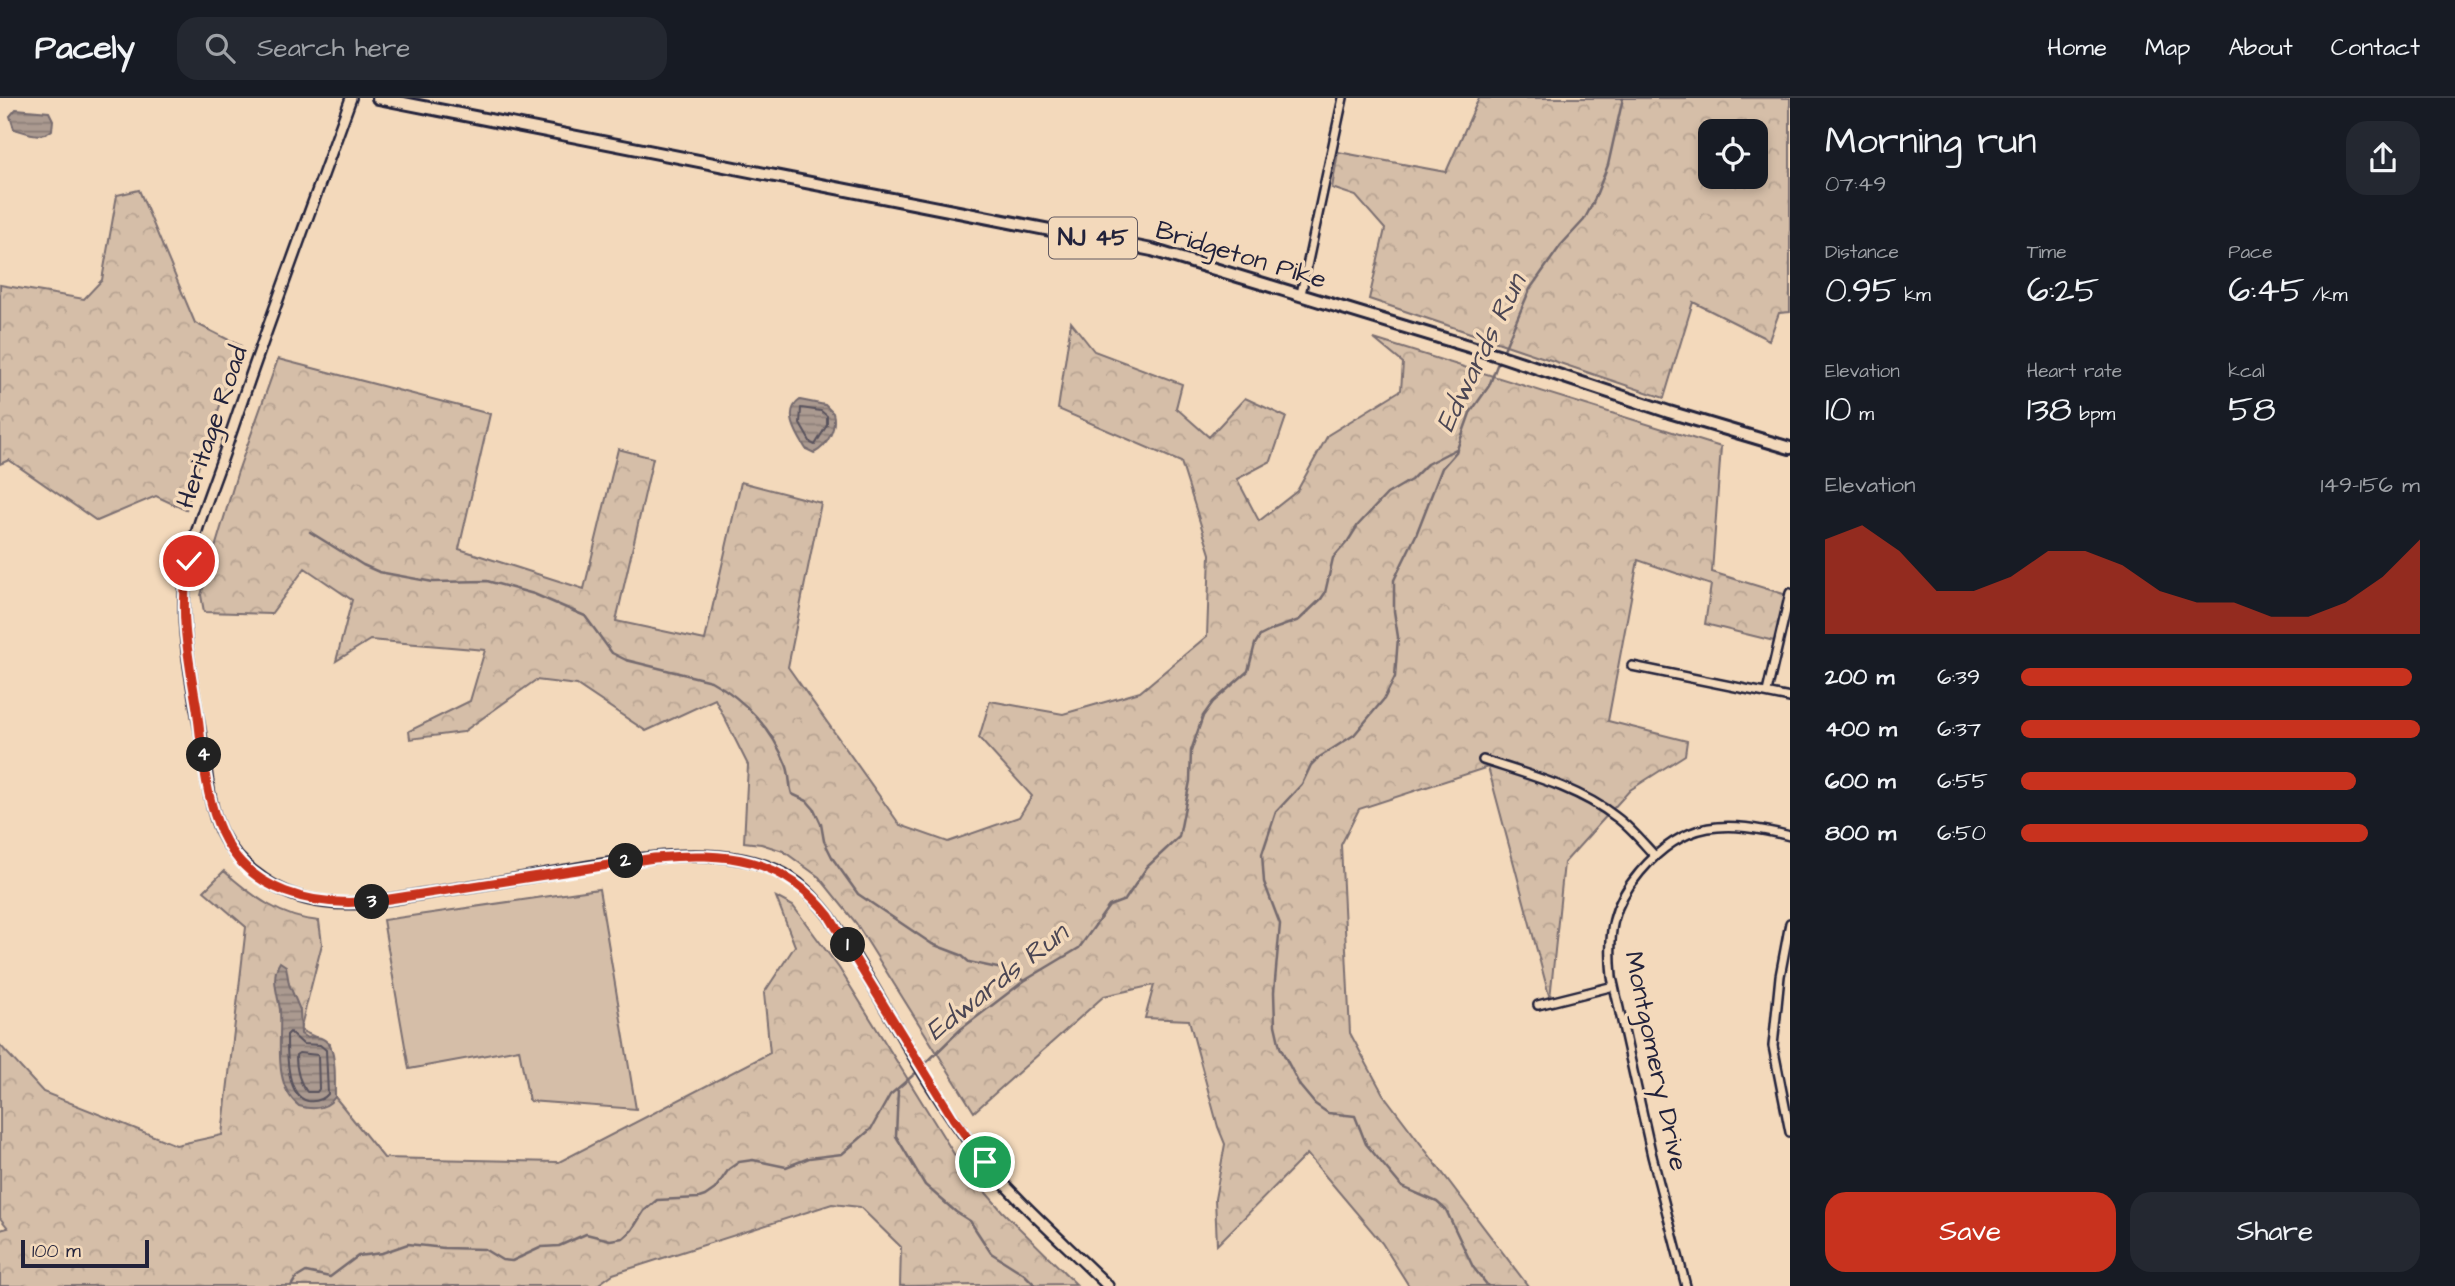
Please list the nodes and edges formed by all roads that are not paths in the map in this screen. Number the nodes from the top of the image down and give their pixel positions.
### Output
1 (351, 98) edge
2 (378, 98) edge
3 (1343, 98) edge
4 (1301, 294) junction
5 (1790, 448) edge
6 (1790, 593) edge
7 (1632, 666) dead end
8 (1767, 692) junction
9 (1790, 698) edge
10 (1483, 760) dead end
11 (1790, 836) edge
12 (1655, 856) junction
13 (1790, 923) edge
14 (1780, 976) junction
15 (1790, 979) edge
16 (1614, 986) junction
17 (1538, 1005) dead end
18 (1790, 1132) edge
19 (1108, 1286) edge
20 (1686, 1286) edge

1 - 19 street, Heritage Road
2 - 4 main road, Bridgeton Pike / NJ 45
3 - 4 street
4 - 5 main road, Bridgeton Pike / NJ 45
6 - 8 street
7 - 8 street
8 - 9 street
10 - 12 street
11 - 12 street, Montgomery Drive
12 - 16 street, Montgomery Drive
13 - 14 street
14 - 15 street
14 - 18 street
16 - 17 street
16 - 20 street, Montgomery Drive

